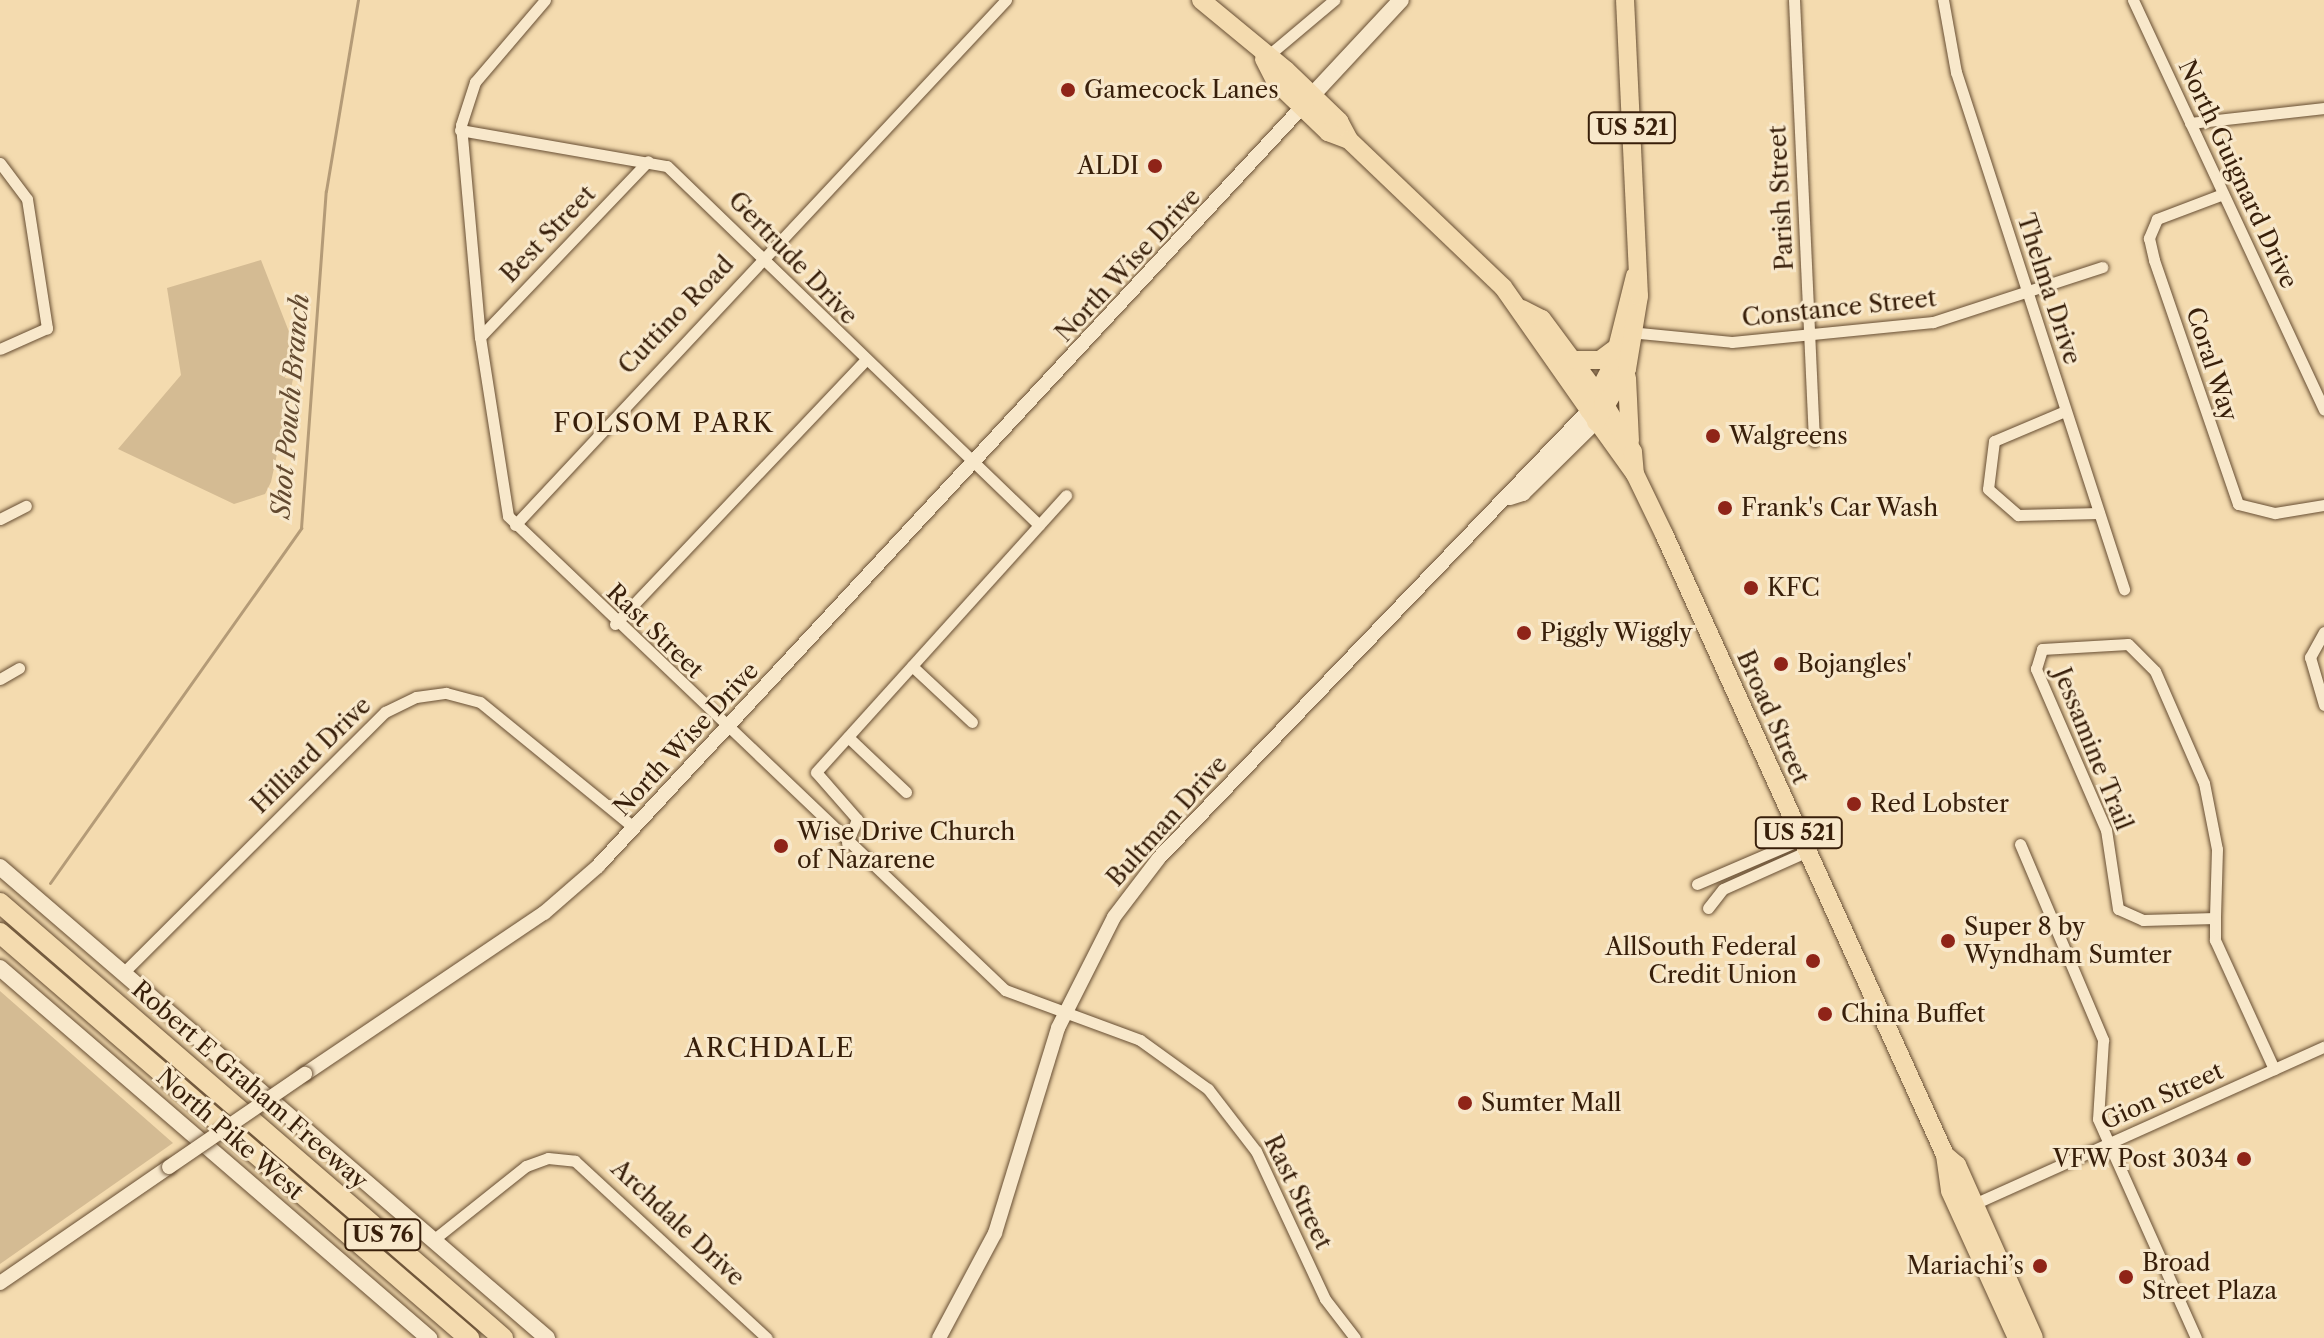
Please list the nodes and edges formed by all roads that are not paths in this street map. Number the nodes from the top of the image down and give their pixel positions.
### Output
1 (545, 0) edge
2 (1006, 0) edge
3 (1201, 0) edge
4 (1334, 0) edge
5 (1401, 0) edge
6 (1625, 0) edge
7 (1794, 0) edge
8 (1943, 0) edge
9 (2133, 0) edge
10 (1264, 59) junction
11 (1307, 101) junction
12 (2324, 108) edge
13 (2190, 123) junction
14 (460, 130) junction
15 (648, 161) junction
16 (0, 163) edge
17 (2223, 194) junction
18 (763, 256) junction
19 (2102, 267) dead end
20 (2026, 293) junction
21 (1522, 309) junction
22 (1809, 334) junction
23 (480, 337) junction
24 (1624, 337) junction
25 (0, 349) edge
26 (1574, 360) junction
27 (864, 362) junction
28 (1627, 369) junction
29 (1598, 410) junction
30 (2324, 410) edge
31 (2065, 411) junction
32 (1814, 441) dead end
33 (1630, 447) junction
34 (974, 465) junction
35 (1635, 474) junction
36 (1066, 495) dead end
37 (2324, 505) edge
38 (26, 506) dead end
39 (2099, 513) junction
40 (0, 519) edge
41 (515, 525) junction
42 (1039, 525) junction
43 (2124, 589) dead end
44 (615, 624) junction
45 (2324, 632) edge
46 (912, 666) junction
47 (19, 668) dead end
48 (0, 679) edge
49 (2324, 705) edge
50 (972, 722) dead end
51 (726, 729) junction
52 (848, 737) junction
53 (906, 792) dead end
54 (633, 827) junction
55 (847, 843) junction
56 (2020, 844) dead end
57 (1805, 845) junction
58 (0, 867) edge
59 (1697, 884) dead end
60 (0, 903) edge
61 (1708, 908) dead end
62 (2215, 918) junction
63 (0, 933) edge
64 (0, 968) edge
65 (123, 973) junction
66 (1064, 1013) junction
67 (2324, 1047) edge
68 (2274, 1069) junction
69 (2108, 1144) junction
70 (1945, 1155) junction
71 (1974, 1204) junction
72 (433, 1240) junction
73 (0, 1283) edge
74 (429, 1338) edge
75 (469, 1338) edge
76 (503, 1338) edge
77 (547, 1338) edge
78 (767, 1338) edge
79 (940, 1338) edge
80 (1355, 1338) edge
81 (2017, 1338) edge
82 (2034, 1338) edge
83 (2196, 1338) edge

1 - 14 street, Rast Street
2 - 18 street, Cuttino Road
3 - 10 main road, Broad Street
4 - 10 street
5 - 11 main road
6 - 24 main road, Bultman Drive / US 521
7 - 22 street, Parish Street
8 - 20 street, Thelma Drive
9 - 13 street, North Guignard Drive
10 - 11 main road, Broad Street
11 - 21 main road, Broad Street
11 - 34 street, North Wise Drive
12 - 13 street
13 - 17 street, North Guignard Drive
14 - 15 street, Gertrude Drive
14 - 23 street, Rast Street
15 - 18 street, Gertrude Drive
15 - 23 street, Best Street
16 - 25 street
17 - 30 street, North Guignard Drive
17 - 37 street, Coral Way
18 - 27 street, Gertrude Drive
18 - 41 street, Cuttino Road
19 - 20 street, Constance Street
20 - 22 street, Constance Street
20 - 31 street, Thelma Drive
21 - 26 main road, Broad Street
21 - 29 main road, Broad Street
22 - 24 street, Constance Street
22 - 32 street, Parish Street
23 - 41 street, Rast Street
24 - 26 main road
24 - 28 main road, Bultman Drive / US 521
24 - 29 main road, Bultman Drive / US 521
26 - 29 main road, Broad Street
27 - 34 street, Gertrude Drive
27 - 44 street
28 - 29 main road, Bultman Drive
28 - 33 main road, US 521
29 - 33 main road, Broad Street
29 - 35 main road, Broad Street / US 521
29 - 66 street, Bultman Drive
31 - 39 street, Thelma Drive
31 - 39 street
33 - 35 main road, Broad Street / US 521
34 - 42 street, Gertrude Drive
34 - 51 street, North Wise Drive
35 - 57 main road, Broad Street / US 521
36 - 42 street
38 - 40 street
39 - 43 street, Thelma Drive
41 - 44 street, Rast Street
42 - 46 street
44 - 51 street, Rast Street
45 - 49 street
46 - 50 street
46 - 52 street
47 - 48 street
51 - 54 street, North Wise Drive
51 - 55 street, Rast Street
52 - 53 street
52 - 55 street
54 - 65 street, Hilliard Drive
54 - 73 street, North Wise Drive, bridge
55 - 66 street, Rast Street
56 - 69 street
57 - 59 street
57 - 61 street
57 - 70 main road, Broad Street / US 521
58 - 65 main road
60 - 76 highway, Robert E Graham Freeway / US 76
62 - 62 street, Jessamine Trail
62 - 68 street, Jessamine Trail
63 - 75 highway, Robert E Graham Freeway / US 76
64 - 74 main road, North Pike West
65 - 72 main road
66 - 79 street, Bultman Drive
66 - 80 street, Rast Street
67 - 68 street, Gion Street
68 - 69 street, Gion Street
69 - 71 street, Gion Street
69 - 83 street
70 - 71 main road, Broad Street / US 521
70 - 81 main road, Broad Street / US 521
71 - 82 main road, Broad Street / US 521
72 - 77 main road
72 - 78 street, Archdale Drive

